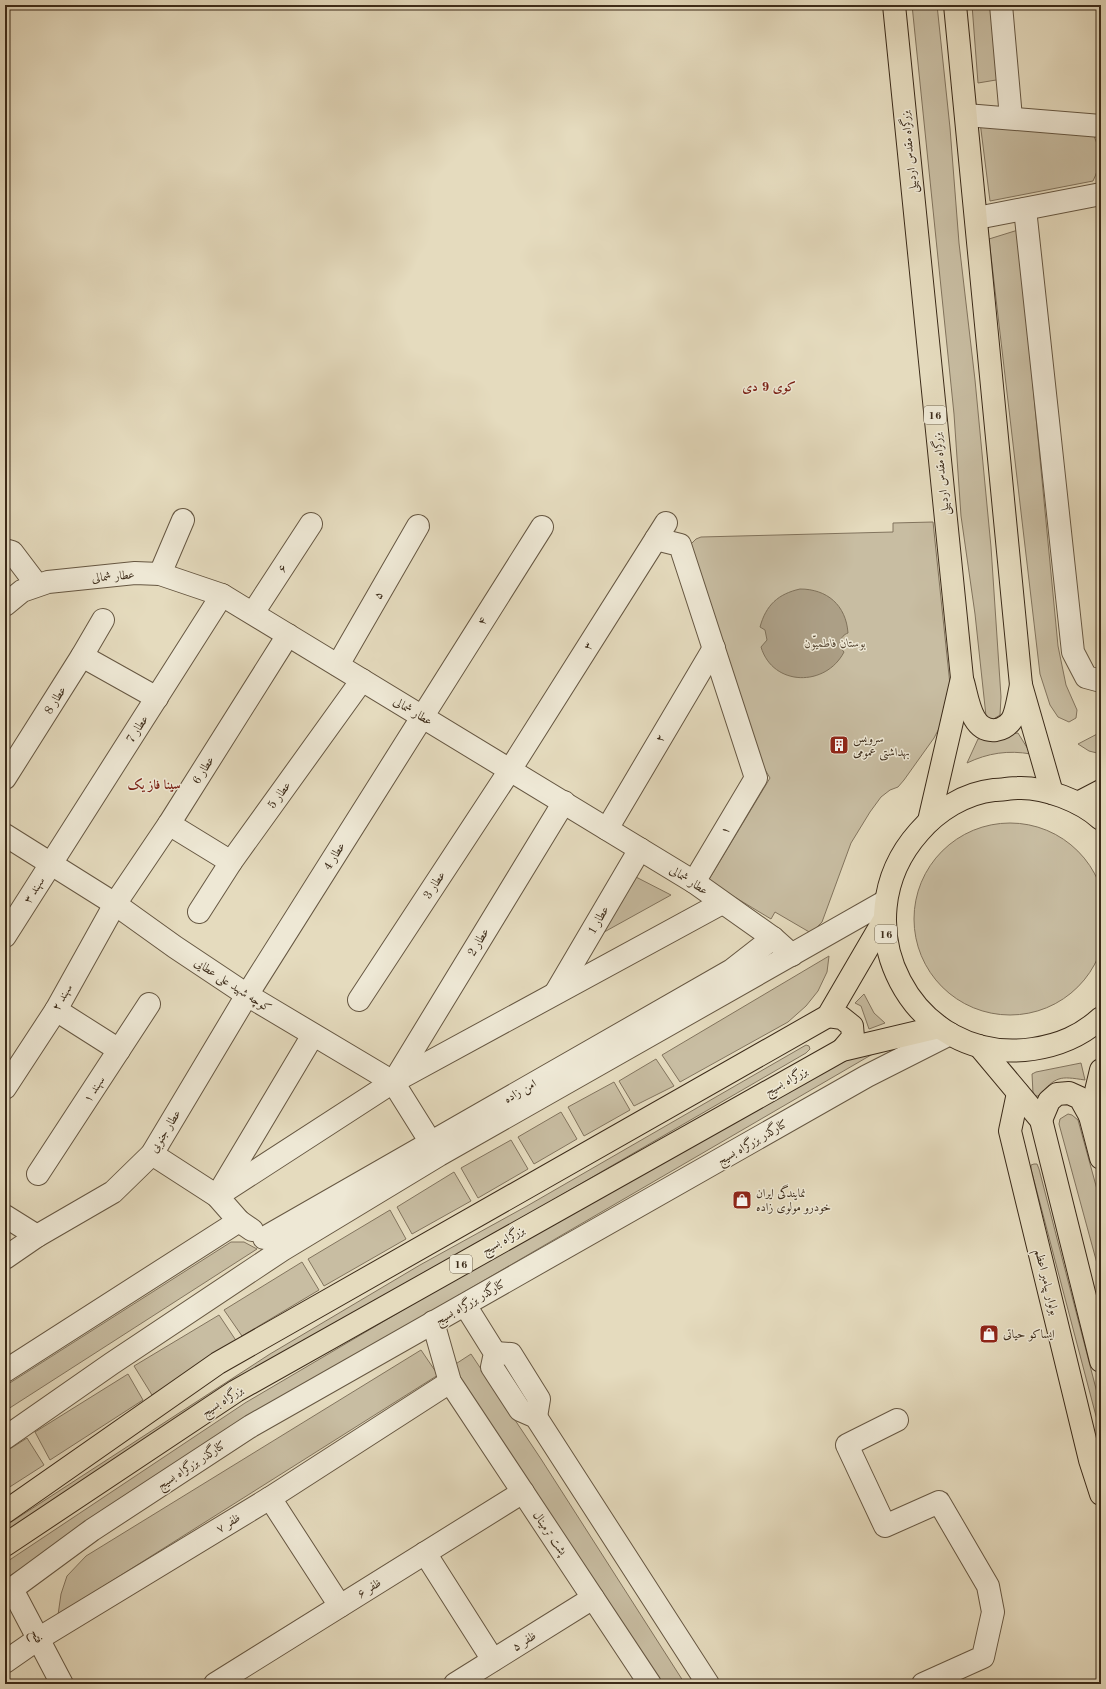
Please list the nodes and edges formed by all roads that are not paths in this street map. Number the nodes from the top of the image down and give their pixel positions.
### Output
1 (894, 5) edge
2 (955, 5) edge
3 (1002, 5) edge
4 (966, 115) junction
5 (1011, 118) junction
6 (1101, 126) edge
7 (1101, 194) edge
8 (1025, 209) junction
9 (977, 218) junction
10 (183, 520) dead end
11 (311, 524) dead end
12 (418, 526) dead end
13 (542, 527) dead end
14 (5, 550) edge
15 (160, 574) junction
16 (37, 585) junction
17 (222, 595) junction
18 (5, 605) edge
19 (253, 613) junction
20 (103, 620) dead end
21 (288, 634) junction
22 (714, 648) junction
23 (82, 656) junction
24 (338, 665) junction
25 (962, 678) junction
26 (362, 680) junction
27 (1101, 681) edge
28 (1021, 685) junction
29 (157, 698) junction
30 (422, 716) junction
31 (510, 770) junction
32 (5, 778) edge
33 (1101, 791) edge
34 (1052, 792) junction
35 (564, 802) junction
36 (1094, 812) edge
37 (929, 821) junction
38 (169, 824) junction
39 (607, 829) junction
40 (5, 835) edge
41 (640, 849) junction
42 (231, 862) junction
43 (51, 863) junction
44 (694, 882) junction
45 (722, 903) junction
46 (115, 904) junction
47 (885, 911) junction
48 (199, 912) dead end
49 (5, 936) edge
50 (773, 938) junction
51 (792, 955) junction
52 (556, 992) junction
53 (247, 995) junction
54 (359, 1000) dead end
55 (149, 1004) dead end
56 (56, 1010) junction
57 (828, 1016) junction
58 (1101, 1018) edge
59 (945, 1030) junction
60 (313, 1035) junction
61 (979, 1046) junction
62 (119, 1050) junction
63 (842, 1050) junction
64 (1100, 1076) edge
65 (393, 1082) junction
66 (5, 1088) edge
67 (1018, 1093) junction
68 (1090, 1116) junction
69 (1041, 1120) junction
70 (435, 1148) junction
71 (152, 1154) junction
72 (1101, 1158) edge
73 (38, 1174) dead end
74 (218, 1196) junction
75 (5, 1216) edge
76 (240, 1221) junction
77 (37, 1236) junction
78 (264, 1238) junction
79 (282, 1250) junction
80 (5, 1258) edge
81 (465, 1304) junction
82 (433, 1322) junction
83 (1101, 1361) edge
84 (5, 1371) edge
85 (450, 1382) junction
86 (897, 1420) dead end
87 (5, 1438) edge
88 (523, 1492) junction
89 (1101, 1494) edge
90 (270, 1498) junction
91 (5, 1512) edge
92 (5, 1545) edge
93 (425, 1553) junction
94 (8, 1591) edge
95 (593, 1598) junction
96 (340, 1606) junction
97 (38, 1639) junction
98 (493, 1660) junction
99 (5, 1662) edge
100 (478, 1678) edge
101 (62, 1684) edge
102 (215, 1684) edge
103 (455, 1684) edge
104 (650, 1684) edge
105 (708, 1684) edge
106 (923, 1684) edge

1 - 25 main road, بزرگراه مقدس اردبیلی / 16
2 - 4 main road
3 - 5 street
4 - 5 street
4 - 9 main road
5 - 6 street
7 - 8 street
8 - 9 street
8 - 27 street
9 - 28 main road
10 - 15 street
11 - 19 street, ۶
12 - 24 street, ۵
13 - 30 street, ۴
14 - 16 street
15 - 16 street, عطار شمالی
15 - 17 street, عطار شمالی
16 - 18 street, عطار شمالی
17 - 19 street, عطار شمالی
17 - 29 street, عطار 7
19 - 21 street, عطار شمالی
20 - 23 street, عطار 8
21 - 24 street, عطار شمالی
21 - 38 street, عطار 6
22 - 31 street, ۳
22 - 39 street, ۲
22 - 44 street, ۱
23 - 29 street
23 - 32 street, عطار 8
24 - 26 street, عطار شمالی
25 - 28 main road
25 - 37 main road, بزرگراه مقدس اردبیلی / 16
26 - 30 street, عطار شمالی
26 - 42 street, عطار 5
28 - 34 main road
29 - 43 street, عطار 7
30 - 31 street, عطار شمالی
30 - 53 street, عطار 4
31 - 35 street, عطار شمالی
31 - 54 street, عطار 3
33 - 36 main road
34 - 36 main road, 16
34 - 37 main road, 16
35 - 39 street, عطار شمالی
35 - 65 street, عطار 2
37 - 47 main road, 16
38 - 42 street
38 - 46 street, عطار 6
39 - 41 street, عطار شمالی
40 - 43 street, کوچه شهید علی عطایی
41 - 44 street, عطار شمالی
41 - 52 street, عطار 1
42 - 48 street, عطار 5
43 - 46 street, کوچه شهید علی عطایی
43 - 49 street, سهند ۳
44 - 45 street, عطار شمالی
45 - 50 street, عطار شمالی
45 - 52 street
46 - 53 street, کوچه شهید علی عطایی
46 - 56 street, سهند ۲
47 - 51 street
47 - 57 main road, 16
47 - 59 main road, 16
50 - 51 street, عطار شمالی
50 - 70 street, امن زاده
51 - 70 street
52 - 65 street
53 - 60 street, کوچه شهید علی عطایی
53 - 71 street, عطار جنوبی
55 - 62 street, سهند ۱
56 - 62 street
56 - 66 street, سهند ۲
57 - 63 main road
57 - 91 main road
58 - 61 main road, 16
59 - 61 main road, 16
59 - 63 main road, بزرگراه بسیج / 16
59 - 81 street, کنارگذر بزرگراه بسیج
60 - 65 street, کوچه شهید علی عطایی
60 - 74 street
61 - 67 main road
62 - 73 street, سهند ۱
63 - 92 main road, بزرگراه بسیج / 16
64 - 68 main road
65 - 70 street, کوچه شهید علی عطایی
65 - 74 street
67 - 69 main road
67 - 89 main road, بولوار پیامبر اعظم
68 - 69 main road
68 - 72 main road
69 - 83 main road
70 - 78 street, امن زاده
70 - 79 street
71 - 74 street
71 - 77 street, عطار جنوبی
74 - 76 street
75 - 77 street
76 - 78 street
76 - 84 street
77 - 80 street, عطار جنوبی
78 - 79 street
79 - 87 street
81 - 82 street, کنارگذر بزرگراه بسیج
81 - 105 street
82 - 85 street, پشت ترمینال
82 - 94 street, کنارگذر بزرگراه بسیج
85 - 88 street, پشت ترمینال
85 - 90 street, ظفر ۷
86 - 106 street
88 - 93 street, ظفر ۶
88 - 95 street, پشت ترمینال
90 - 96 street
90 - 97 street, ظفر ۷
93 - 96 street, ظفر ۶
93 - 98 street
94 - 97 street, فتح
95 - 98 street, ظفر ۵
95 - 104 street, پشت ترمینال
96 - 102 street, ظفر ۶
97 - 99 street, ظفر ۷
97 - 101 street, فتح
98 - 100 street, ظفر ۵
100 - 103 street, ظفر ۵

